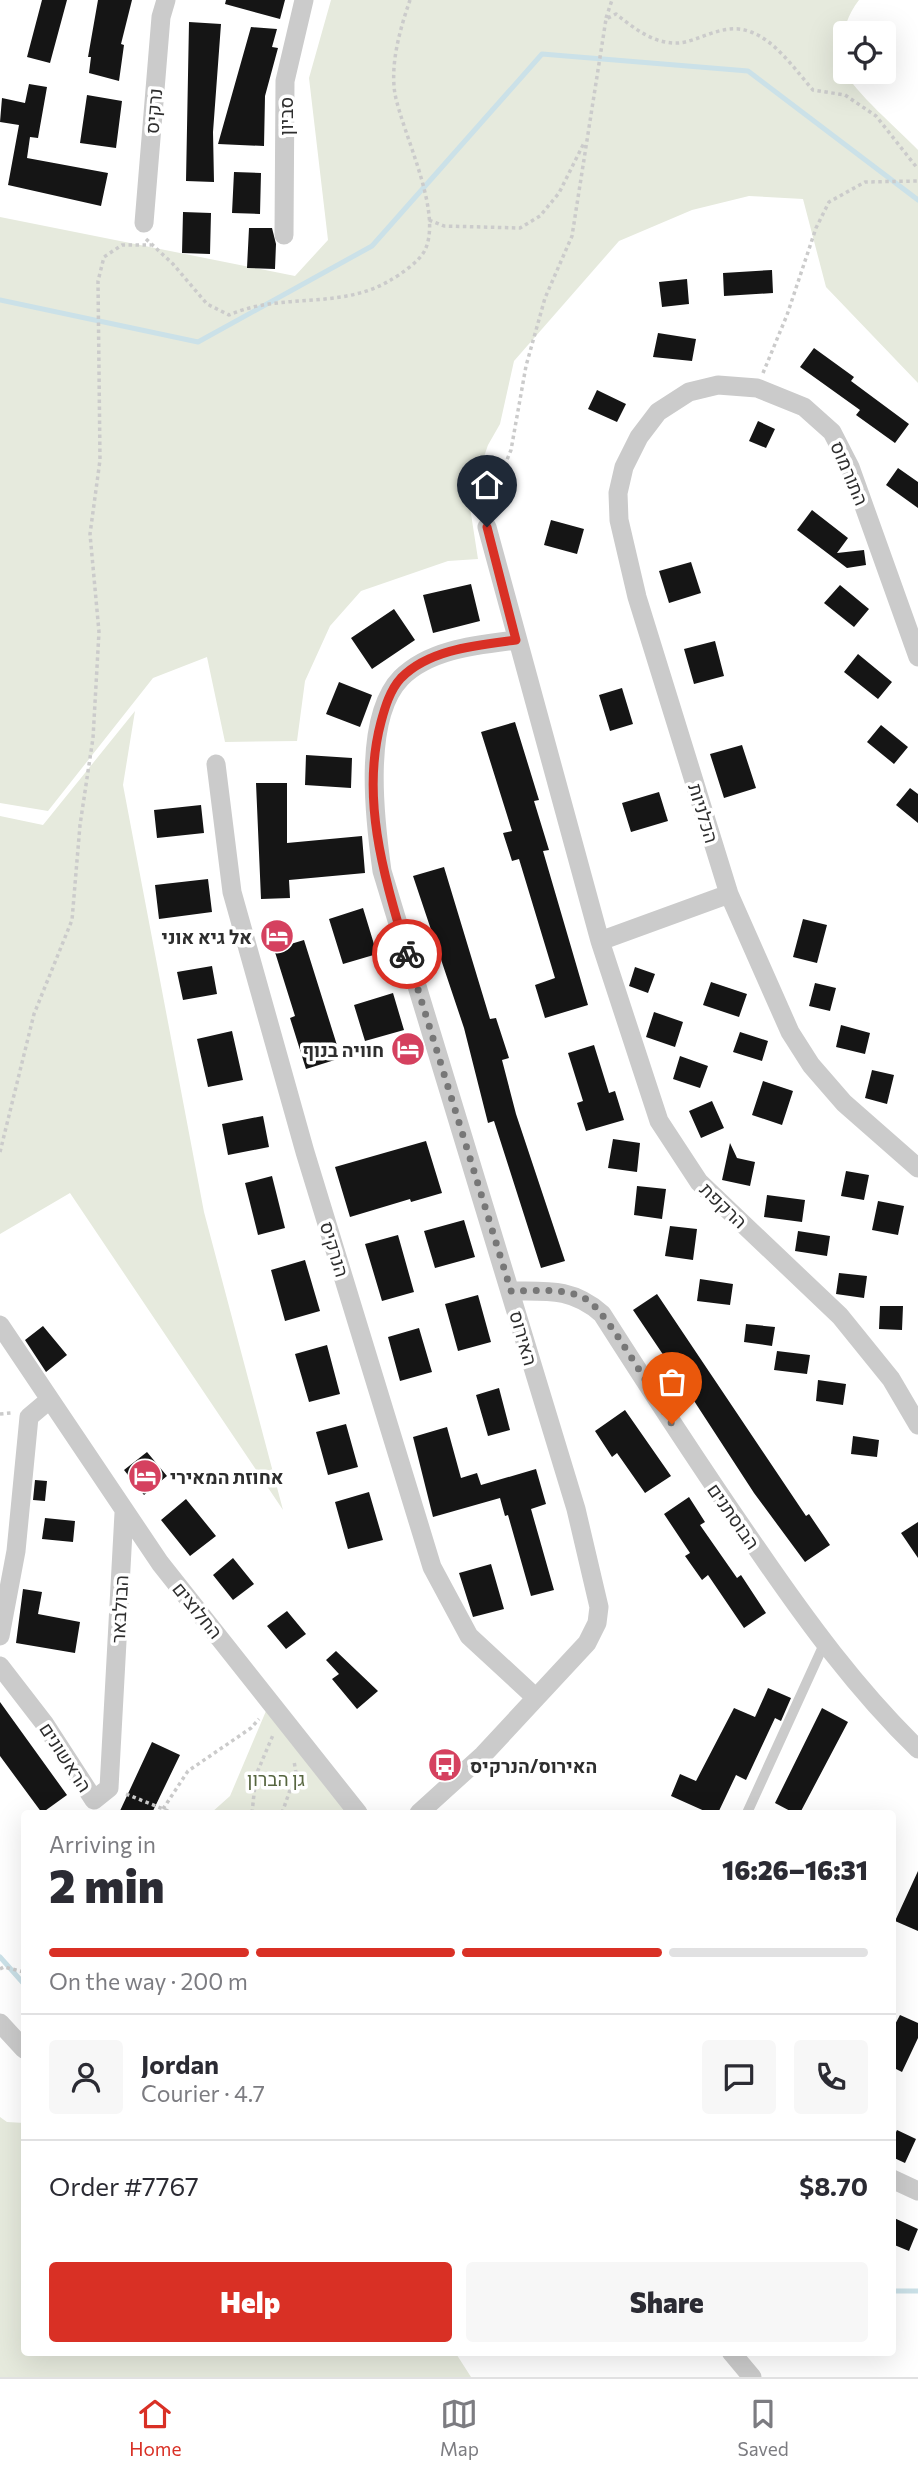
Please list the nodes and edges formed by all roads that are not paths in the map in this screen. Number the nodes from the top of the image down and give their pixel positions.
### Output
1 (166, 0) edge
2 (304, 0) edge
3 (144, 223) road end
4 (284, 235) dead end
5 (658, 412) joint
6 (487, 527) road end
7 (516, 640) junction
8 (918, 657) edge
9 (216, 764) dead end
10 (729, 894) junction
11 (600, 941) junction
12 (918, 1168) edge
13 (511, 1291) junction
14 (0, 1325) edge
15 (48, 1401) junction
16 (918, 1425) edge
17 (124, 1513) junction
18 (0, 1636) edge
19 (825, 1642) junction
20 (0, 1666) edge
21 (534, 1697) junction
22 (113, 1705) joint
23 (918, 1749) edge
24 (356, 1810) edge
25 (422, 1810) edge
26 (748, 1810) edge
27 (0, 2023) edge
28 (21, 2046) edge
29 (896, 2181) edge
30 (918, 2191) edge
31 (734, 2356) edge
32 (752, 2377) edge

1 - 3 street, נרקיס
2 - 4 street, סביון
5 - 8 street, התורמוס
5 - 10 street, הכלניות
6 - 7 street, הרקפת
7 - 11 street, הרקפת
7 - 13 street, האירוס
9 - 21 street, הנרקיס
10 - 11 street
10 - 12 street, הכלניות
11 - 16 street, הרקפת
13 - 19 street, הבוסתנים
13 - 21 street, האירוס
14 - 15 street, החלוצים
15 - 17 street, החלוצים
15 - 18 street
17 - 22 street, הבולבאר
17 - 24 street, החלוצים
19 - 23 street, הבוסתנים
19 - 26 lane
20 - 22 street, הראשונים
21 - 25 street, האירוס
27 - 28 street
29 - 30 street
31 - 32 street

